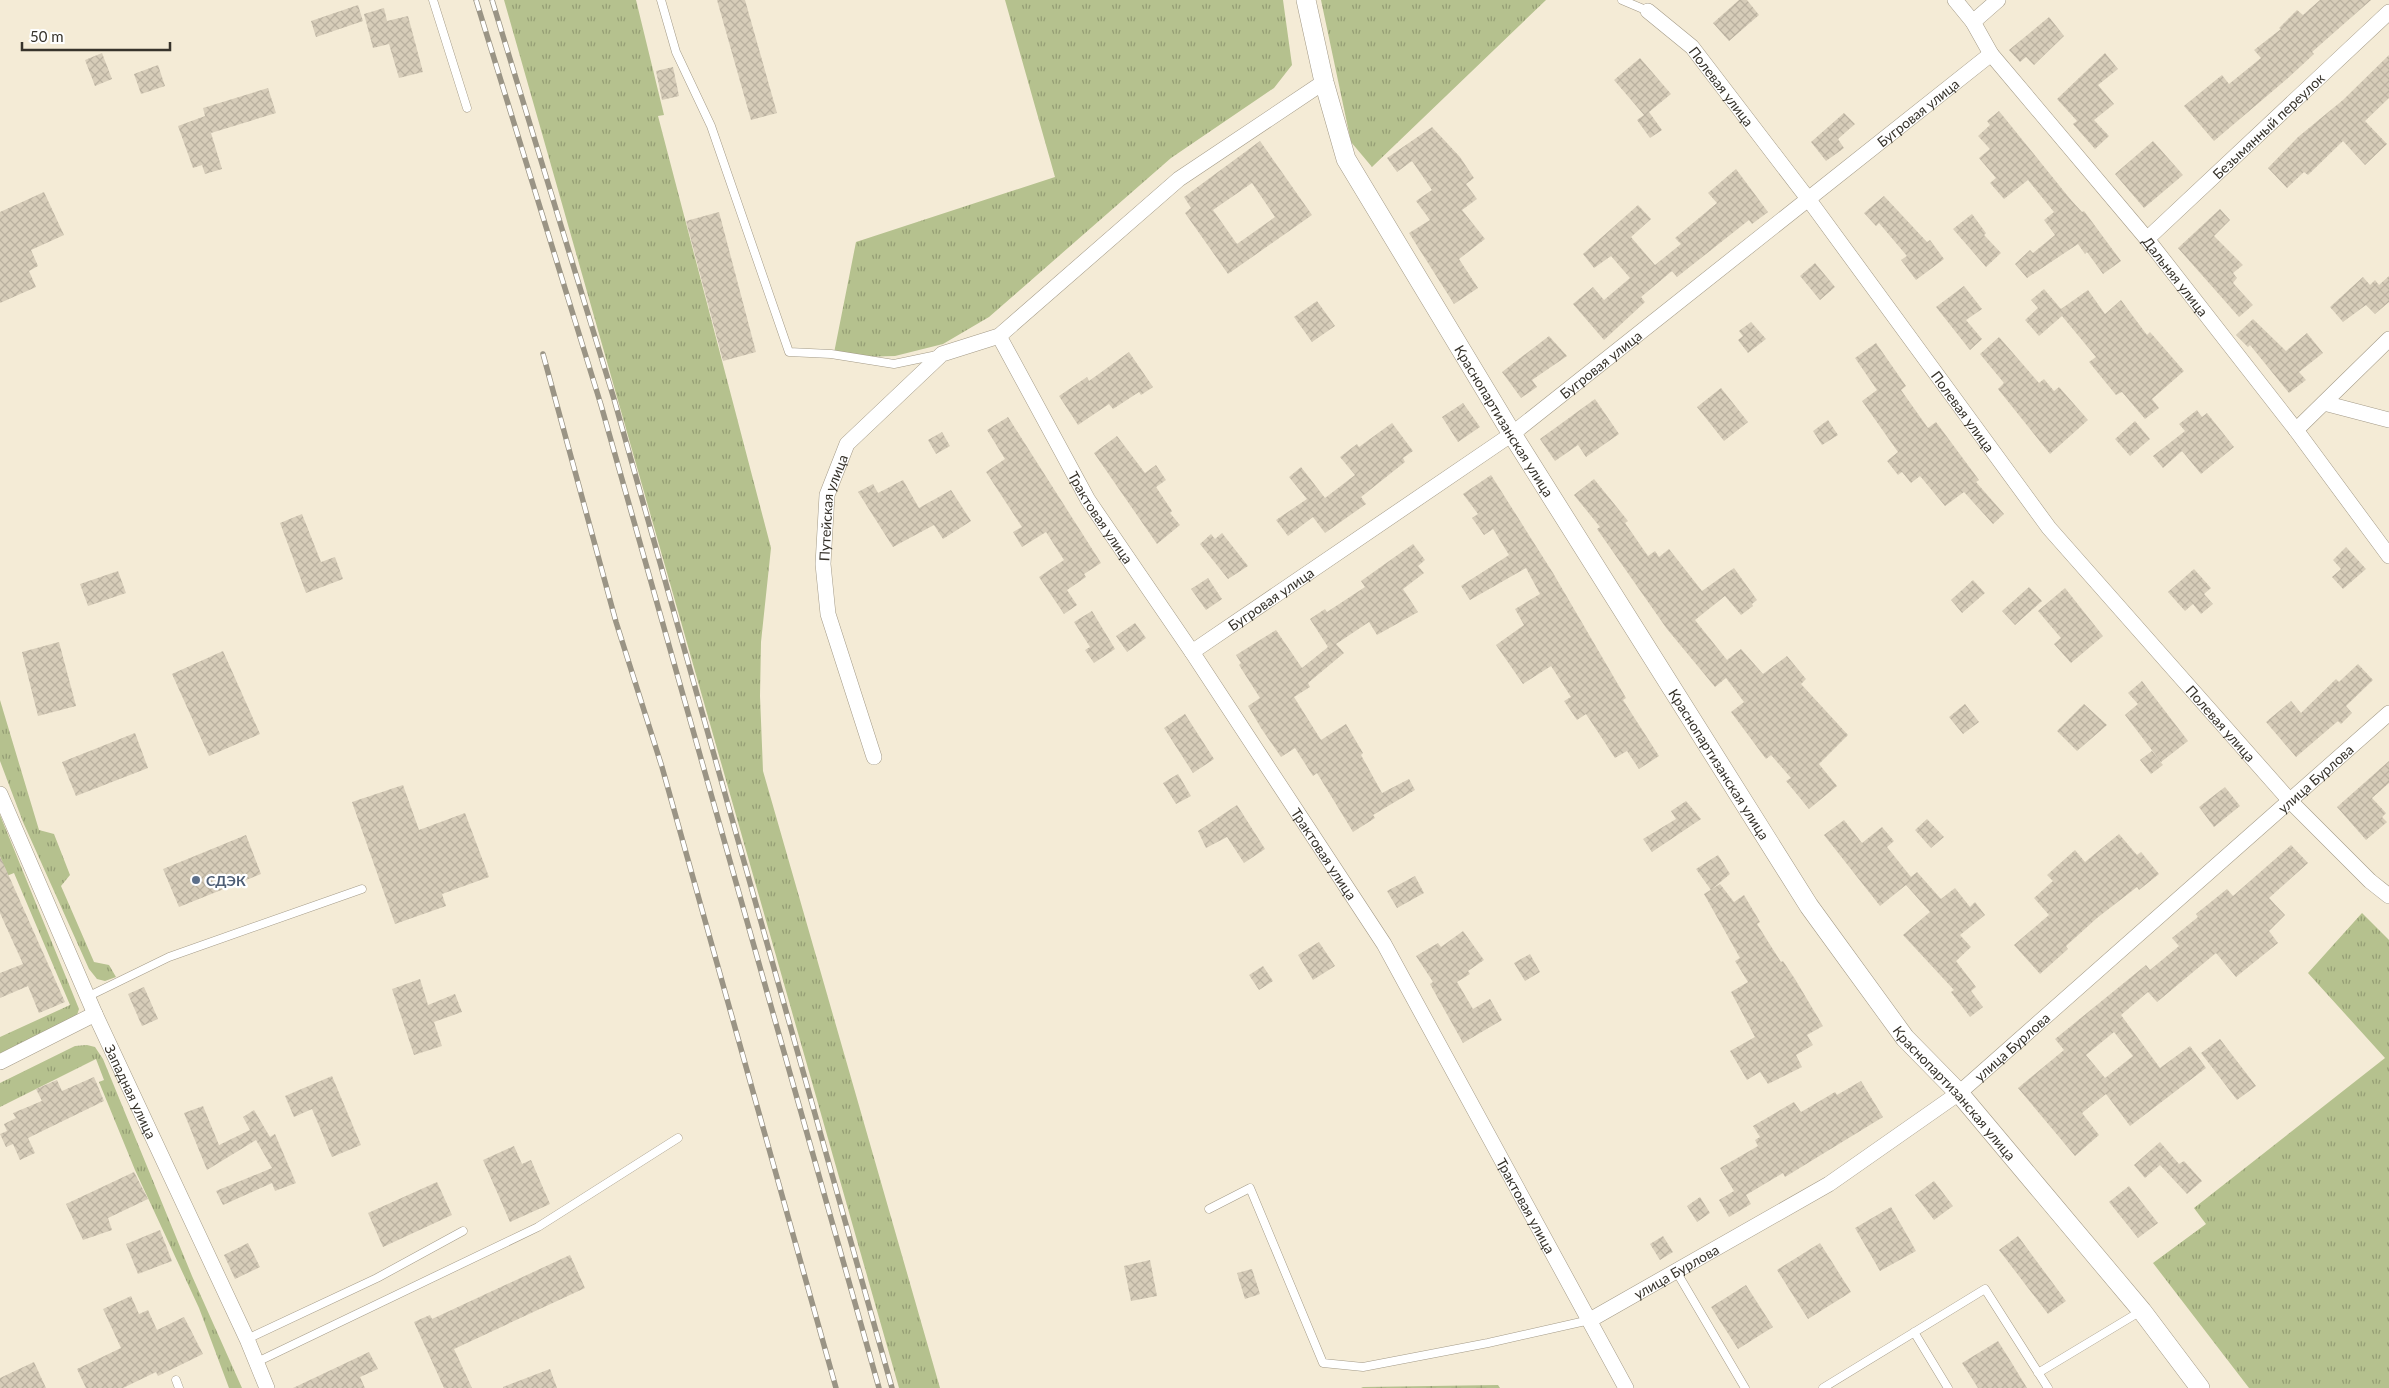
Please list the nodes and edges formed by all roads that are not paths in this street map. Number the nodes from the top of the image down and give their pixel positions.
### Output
1 (433, 0) edge
2 (661, 0) edge
3 (1306, 0) edge
4 (1622, 0) edge
5 (1955, 0) edge
6 (1998, 0) edge
7 (1648, 11) joint
8 (2389, 12) edge
9 (1973, 22) junction
10 (1992, 54) junction
11 (1324, 82) junction
12 (467, 108) dead end
13 (1809, 200) junction
14 (2147, 239) junction
15 (999, 336) junction
16 (2389, 339) edge
17 (942, 354) junction
18 (2324, 403) junction
19 (2389, 420) edge
20 (2296, 430) junction
21 (1512, 434) junction
22 (2389, 556) edge
23 (1192, 652) junction
24 (2389, 714) edge
25 (874, 756) dead end
26 (0, 794) edge
27 (2291, 802) junction
28 (362, 889) dead end
29 (2389, 896) edge
30 (89, 996) junction
31 (96, 1014) junction
32 (0, 1062) edge
33 (1959, 1093) junction
34 (678, 1138) dead end
35 (1209, 1209) dead end
36 (463, 1231) dead end
37 (1676, 1271) junction
38 (2142, 1311) junction
39 (1590, 1320) junction
40 (1914, 1332) junction
41 (247, 1339) junction
42 (257, 1362) junction
43 (2038, 1373) junction
44 (176, 1380) dead end
45 (1825, 1387) edge
46 (179, 1388) edge
47 (267, 1388) edge
48 (1626, 1388) edge
49 (1745, 1388) edge
50 (1948, 1388) edge
51 (2048, 1388) edge
52 (2200, 1388) edge

1 - 12 lane
2 - 17 lane
3 - 11 street, Краснопартизанская улица
4 - 7 lane
5 - 9 street, Дальняя улица
6 - 9 street
7 - 13 street, Полевая улица
8 - 14 street, Безымянный переулок
9 - 10 street, Дальняя улица
10 - 13 street, Бугровая улица
10 - 14 street, Дальняя улица
11 - 15 street
11 - 21 street, Краснопартизанская улица
13 - 21 street, Бугровая улица
13 - 27 street, Полевая улица
14 - 20 street, Дальняя улица
15 - 17 street, Путейская улица
15 - 23 street, Трактовая улица
16 - 18 street
17 - 25 street, Путейская улица
18 - 19 street
18 - 20 street
20 - 22 street, Дальняя улица
21 - 23 street, Бугровая улица
21 - 33 street, Краснопартизанская улица
23 - 39 street, Трактовая улица
24 - 27 street, улица Бурлова
26 - 30 street, Западная улица
27 - 29 street, Полевая улица
27 - 33 street, улица Бурлова
28 - 30 lane
30 - 31 street, Западная улица
31 - 32 street
31 - 41 street, Западная улица
33 - 37 street, улица Бурлова
33 - 38 street, Краснопартизанская улица
34 - 42 lane
35 - 39 lane
36 - 41 lane
37 - 39 street, улица Бурлова
37 - 49 lane
38 - 43 lane
38 - 52 street, Краснопартизанская улица
39 - 48 street, Трактовая улица
40 - 43 lane
40 - 45 lane
40 - 50 lane
41 - 42 street, Западная улица
42 - 47 street, Западная улица
43 - 51 lane
44 - 46 lane

